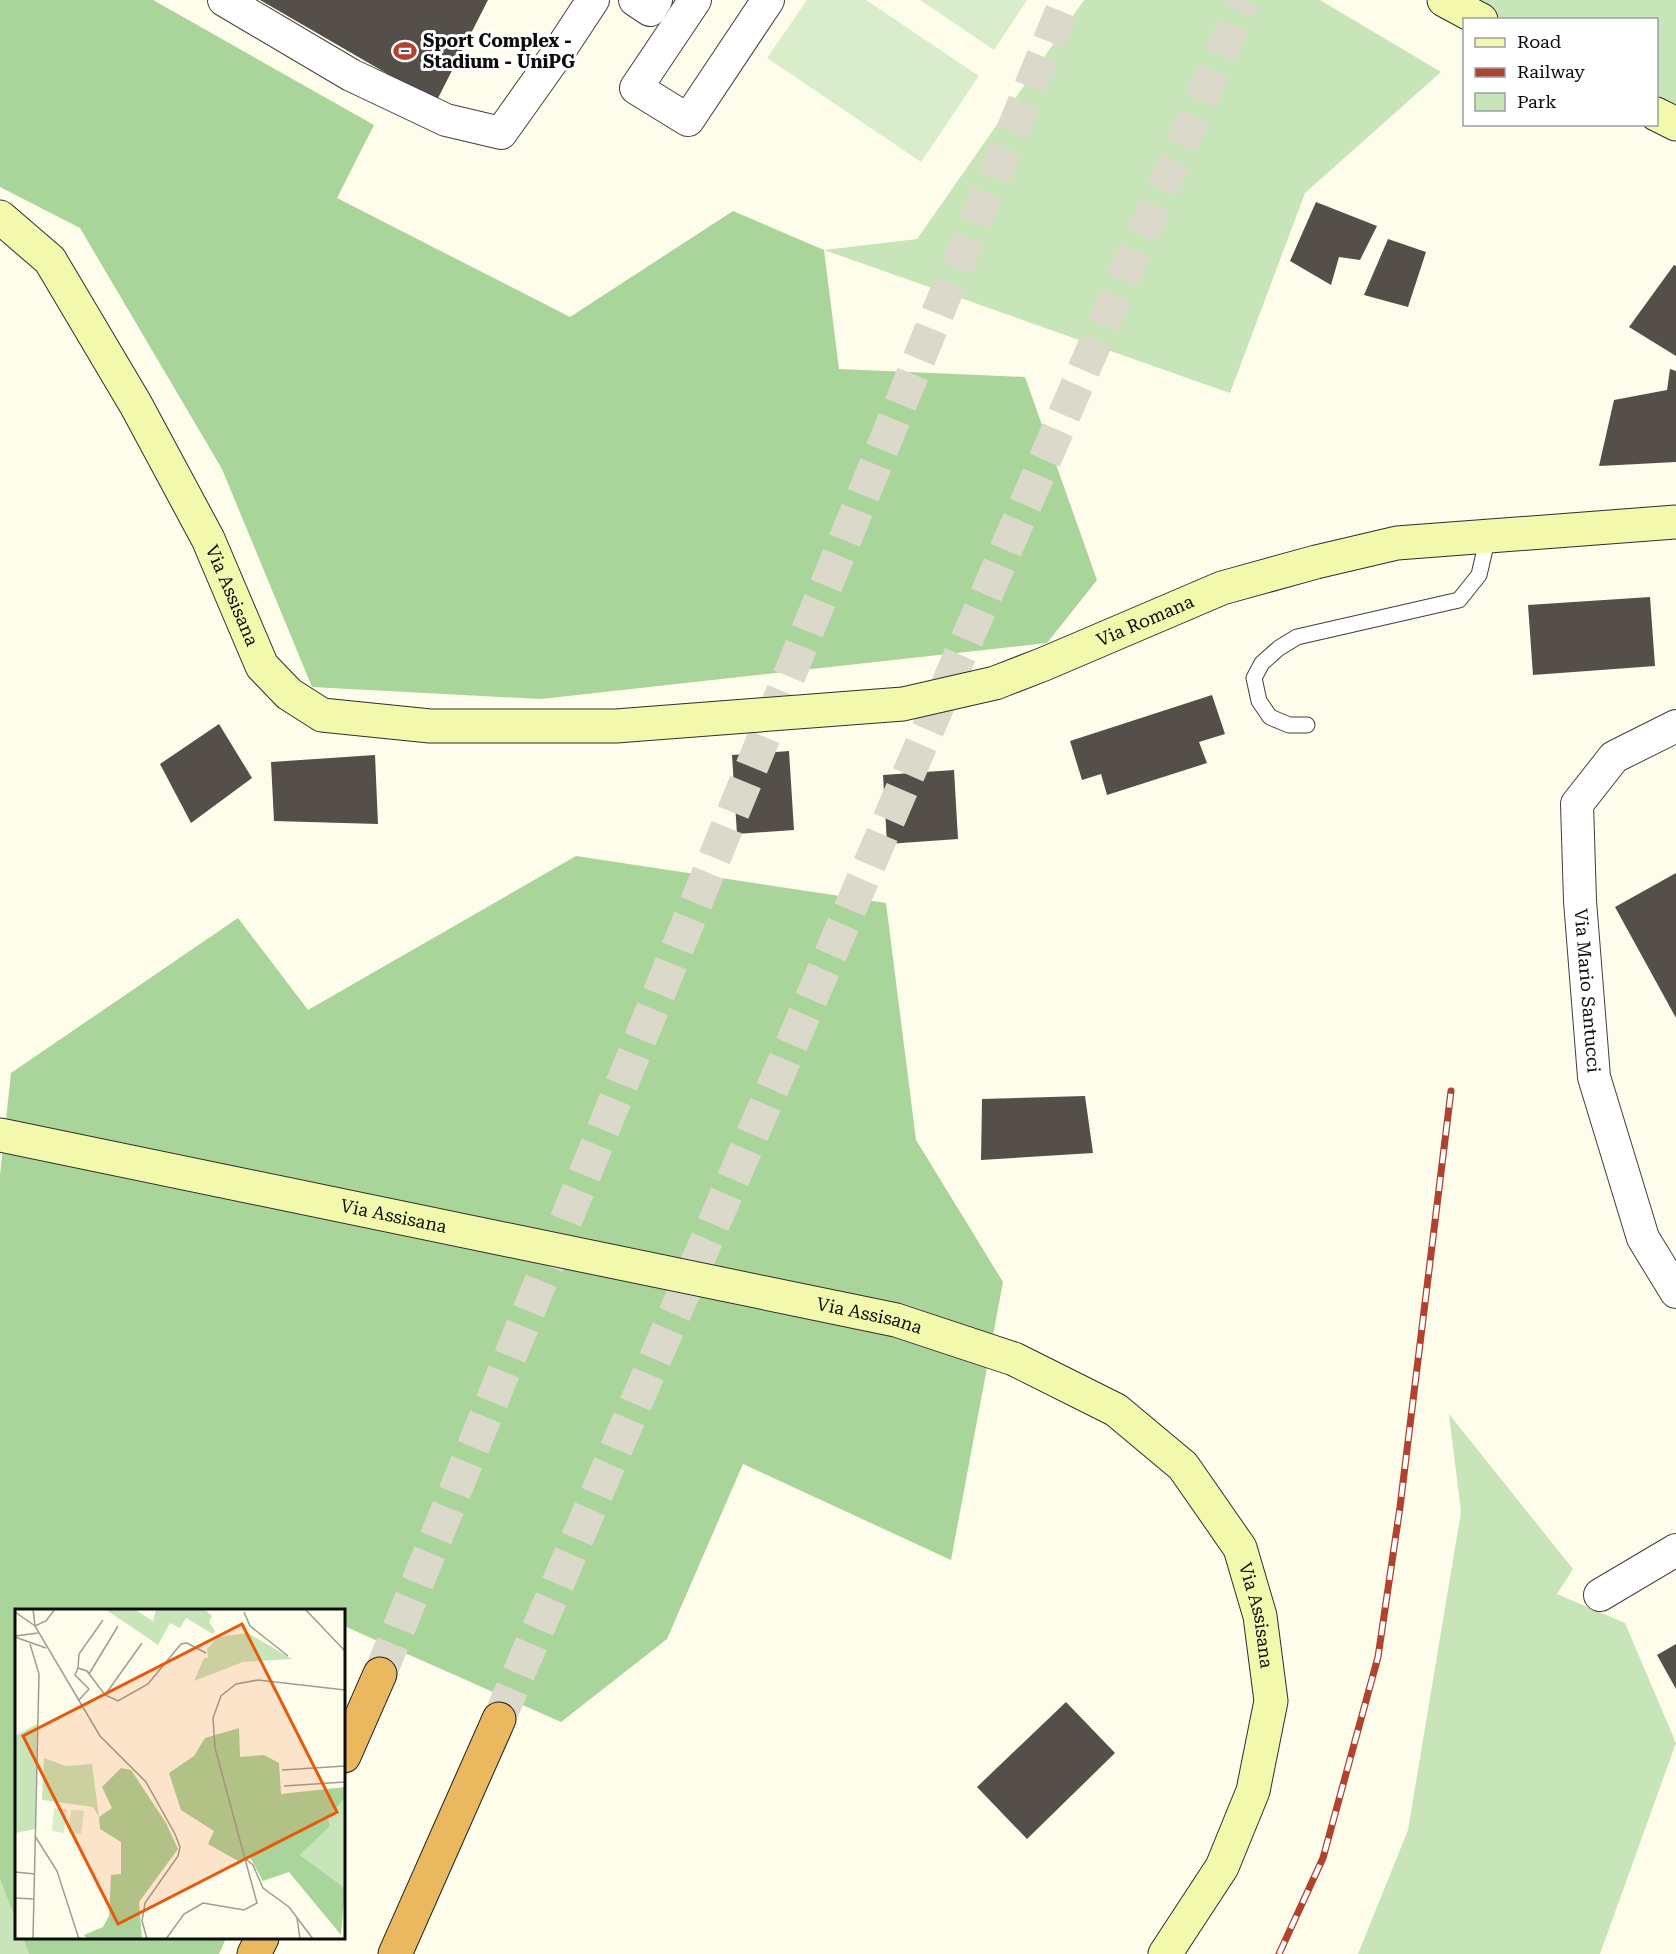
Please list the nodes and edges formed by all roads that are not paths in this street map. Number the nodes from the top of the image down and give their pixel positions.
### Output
1 (224, 0) edge
2 (593, 0) edge
3 (635, 0) edge
4 (656, 0) edge
5 (695, 0) edge
6 (768, 0) edge
7 (1444, 0) edge
8 (1476, 18) edge
9 (1658, 115) edge
10 (1676, 124) edge
11 (0, 217) edge
12 (1676, 522) edge
13 (1488, 536) junction
14 (1307, 725) dead end
15 (616, 726) joint
16 (1673, 735) edge
17 (0, 1135) edge
18 (1676, 1292) edge
19 (1676, 1550) edge
20 (1600, 1595) dead end
21 (380, 1674) tunnel mouth
22 (499, 1719) tunnel mouth
23 (345, 1754) edge
24 (262, 1939) edge
25 (255, 1954) edge
26 (394, 1954) edge
27 (1165, 1954) edge

1 - 2 street
3 - 4 street
5 - 6 street
7 - 8 main road
9 - 10 main road
11 - 15 main road, Via Assisana
12 - 13 main road, Via Romana
13 - 14 lane
13 - 15 main road, Via Romana
16 - 18 street, Via Mario Santucci
17 - 27 main road, Via Assisana
19 - 20 street
21 - 23 highway
22 - 26 highway
24 - 25 highway

